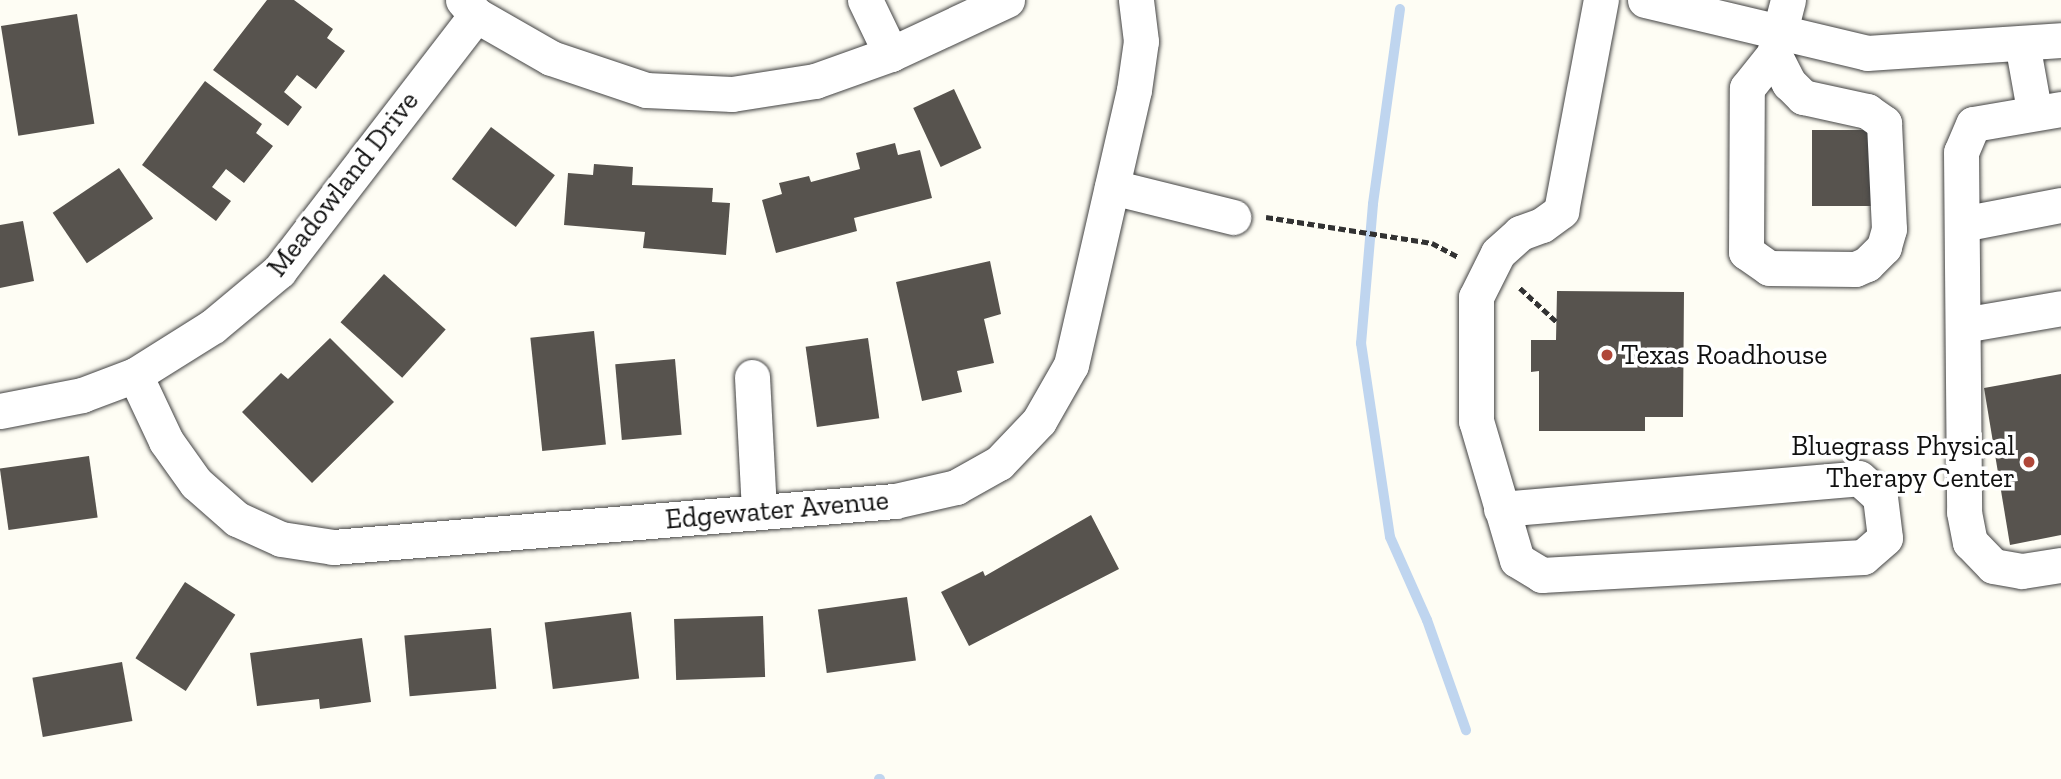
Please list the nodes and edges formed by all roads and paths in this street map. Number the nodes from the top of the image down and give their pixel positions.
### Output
1 (865, 0) edge
2 (1007, 0) edge
3 (1136, 0) edge
4 (1601, 0) edge
5 (1645, 0) edge
6 (469, 7) edge
7 (1780, 29) edge
8 (2061, 40) edge
9 (2022, 43) junction
10 (891, 54) junction
11 (2048, 109) edge
12 (1112, 187) junction
13 (2061, 205) edge
14 (1245, 216) joint
15 (1962, 223) junction
16 (1461, 258) dead end
17 (1520, 288) dead end
18 (2061, 309) edge
19 (1556, 322) dead end
20 (1962, 325) junction
21 (135, 375) junction
22 (752, 377) dead end
23 (0, 411) edge
24 (1502, 509) junction
25 (759, 512) junction
26 (2061, 565) edge

1 - 10 street
2 - 10 street
3 - 12 street, Edgewater Avenue
4 - 24 street
5 - 7 street
6 - 10 street
6 - 21 street, Meadowland Drive
7 - 7 street
7 - 9 street
8 - 9 street
9 - 11 street
11 - 15 street
12 - 14 street
12 - 25 street, Edgewater Avenue
13 - 15 street
14 - 16 path
15 - 20 street
17 - 19 path
18 - 20 street
20 - 26 street
21 - 23 street, Meadowland Drive
21 - 25 street, Edgewater Avenue
22 - 25 street
24 - 24 street

